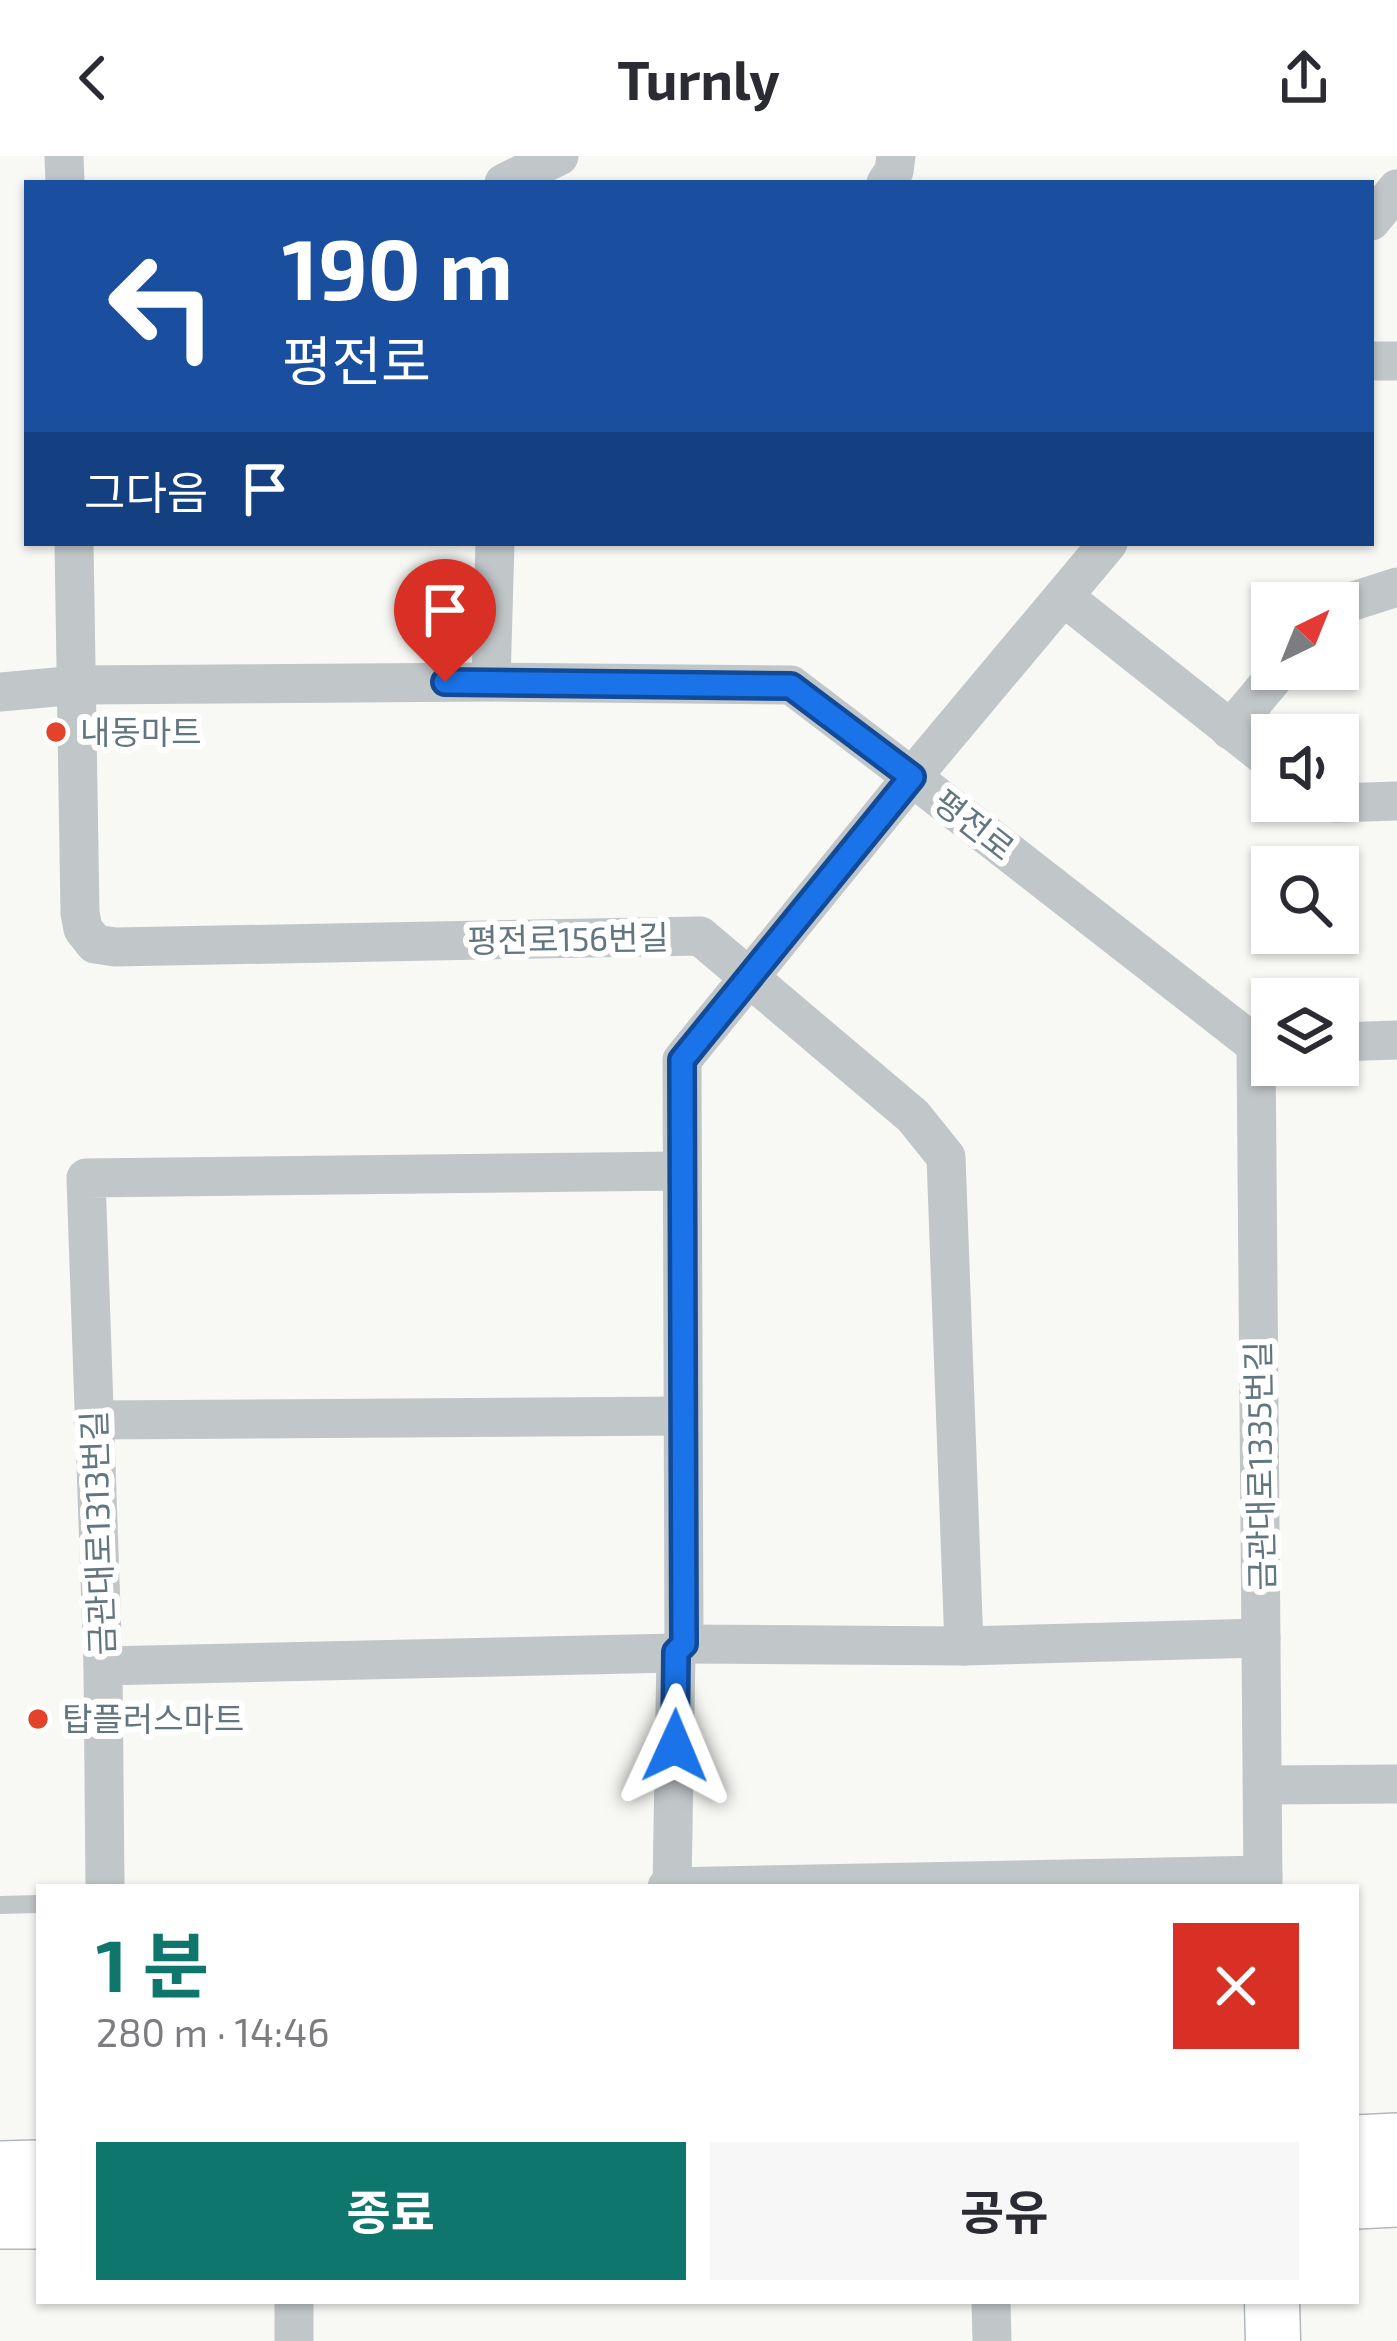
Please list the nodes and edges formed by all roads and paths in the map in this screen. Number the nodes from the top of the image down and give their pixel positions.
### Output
1 (559, 156) edge
2 (510, 180) edge
3 (1397, 189) edge
4 (1374, 217) edge
5 (74, 546) edge
6 (495, 546) edge
7 (1106, 546) edge
8 (1397, 587) edge
9 (1064, 597) junction
10 (1359, 600) edge
11 (491, 682) junction
12 (78, 685) junction
13 (1263, 690) edge
14 (0, 692) edge
15 (1230, 730) junction
16 (1251, 746) edge
17 (912, 777) junction
18 (1397, 801) edge
19 (1359, 802) edge
20 (748, 979) junction
21 (1251, 1035) edge
22 (1397, 1040) edge
23 (1359, 1041) edge
24 (1264, 1086) edge
25 (682, 1171) junction
26 (682, 1416) junction
27 (93, 1420) junction
28 (1261, 1638) junction
29 (964, 1646) junction
30 (680, 1648) junction
31 (103, 1666) junction
32 (1397, 1784) edge
33 (1263, 1785) junction
34 (1263, 1881) edge
35 (104, 1884) edge
36 (670, 1884) edge
37 (966, 1884) edge
38 (36, 1904) edge
39 (0, 1905) edge
40 (1397, 2145) edge
41 (1359, 2146) edge
42 (36, 2172) edge
43 (0, 2173) edge
44 (1397, 2195) edge
45 (1359, 2197) edge
46 (0, 2217) edge
47 (36, 2217) edge
48 (294, 2304) edge
49 (991, 2304) edge
50 (1272, 2304) edge
51 (294, 2341) edge
52 (992, 2341) edge
53 (1273, 2341) edge

1 - 2 street
3 - 4 street
5 - 12 street
6 - 11 street
7 - 9 street
8 - 10 street
9 - 15 street
9 - 17 street
11 - 12 street, 평전로
11 - 17 street, 평전로
12 - 14 street, 평전로
12 - 20 street, 평전로156번길
13 - 15 street
15 - 16 street
17 - 20 street
17 - 21 street, 평전로
18 - 19 street
20 - 25 street
20 - 29 street, 평전로156번길
22 - 23 street
24 - 28 street, 금관대로1335번길
25 - 26 street
25 - 27 street, 금관대로1313번길
26 - 27 street
26 - 30 street
27 - 31 street, 금관대로1313번길
28 - 29 street
28 - 33 street, 금관대로1335번길
29 - 30 street
30 - 31 street
30 - 36 street
31 - 35 street, 금관대로1313번길
32 - 33 street
33 - 34 street, 금관대로1335번길
34 - 37 street
38 - 39 lane
40 - 41 main road
42 - 43 main road
44 - 45 main road
46 - 47 main road
48 - 51 street
49 - 52 street
50 - 53 main road

